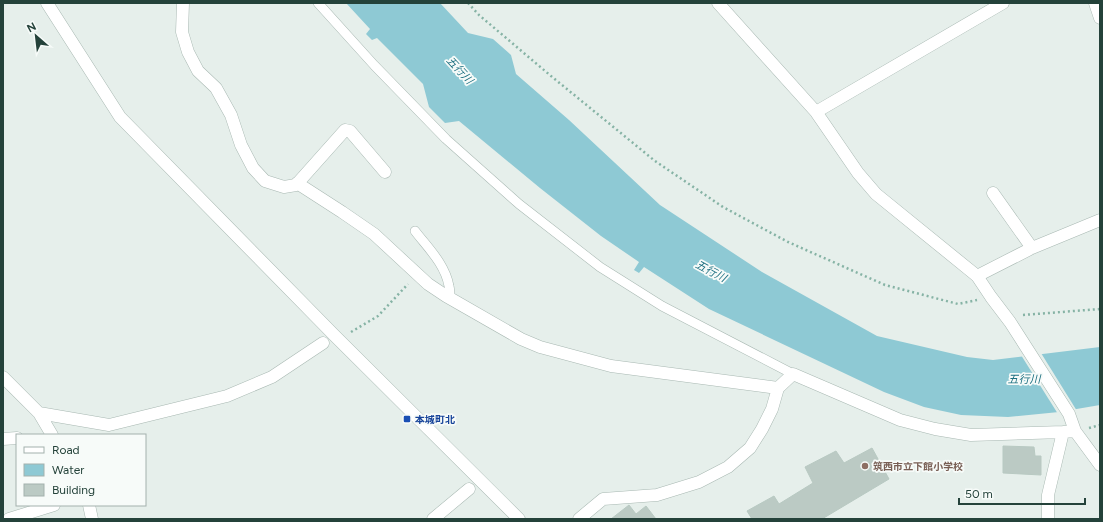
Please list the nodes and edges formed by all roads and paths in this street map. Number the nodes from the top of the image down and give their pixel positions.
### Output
1 (47, 3) edge
2 (183, 3) edge
3 (318, 3) edge
4 (468, 3) edge
5 (718, 3) edge
6 (1003, 3) edge
7 (1095, 3) edge
8 (1100, 18) edge
9 (816, 112) junction
10 (385, 172) dead end
11 (297, 183) junction
12 (994, 193) dead end
13 (1100, 220) edge
14 (415, 230) dead end
15 (1032, 248) junction
16 (977, 276) junction
17 (410, 281) dead end
18 (991, 297) junction
19 (450, 299) junction
20 (1100, 309) edge
21 (1008, 318) junction
22 (351, 332) dead end
23 (323, 342) dead end
24 (793, 374) junction
25 (3, 377) edge
26 (778, 388) junction
27 (39, 413) junction
28 (1070, 430) junction
29 (51, 434) edge
30 (16, 438) edge
31 (3, 439) edge
32 (1100, 465) edge
33 (469, 489) dead end
34 (51, 506) edge
35 (89, 506) edge
36 (9, 519) edge
37 (92, 519) edge
38 (433, 519) edge
39 (519, 519) edge
40 (579, 519) edge
41 (1048, 519) edge

1 - 39 street
2 - 11 street
3 - 24 lane
4 - 18 path
5 - 9 street
6 - 9 street
7 - 8 street
9 - 16 street
10 - 11 street
11 - 19 street
12 - 15 street
13 - 15 street
14 - 19 lane
15 - 16 street
16 - 18 street
17 - 22 path
18 - 21 street
19 - 26 street
20 - 21 path
21 - 28 street
23 - 27 street
24 - 26 street
24 - 28 street
25 - 27 street
26 - 40 street
27 - 29 street
28 - 32 street
28 - 41 street
30 - 31 street
33 - 38 street
34 - 36 street
35 - 37 street

